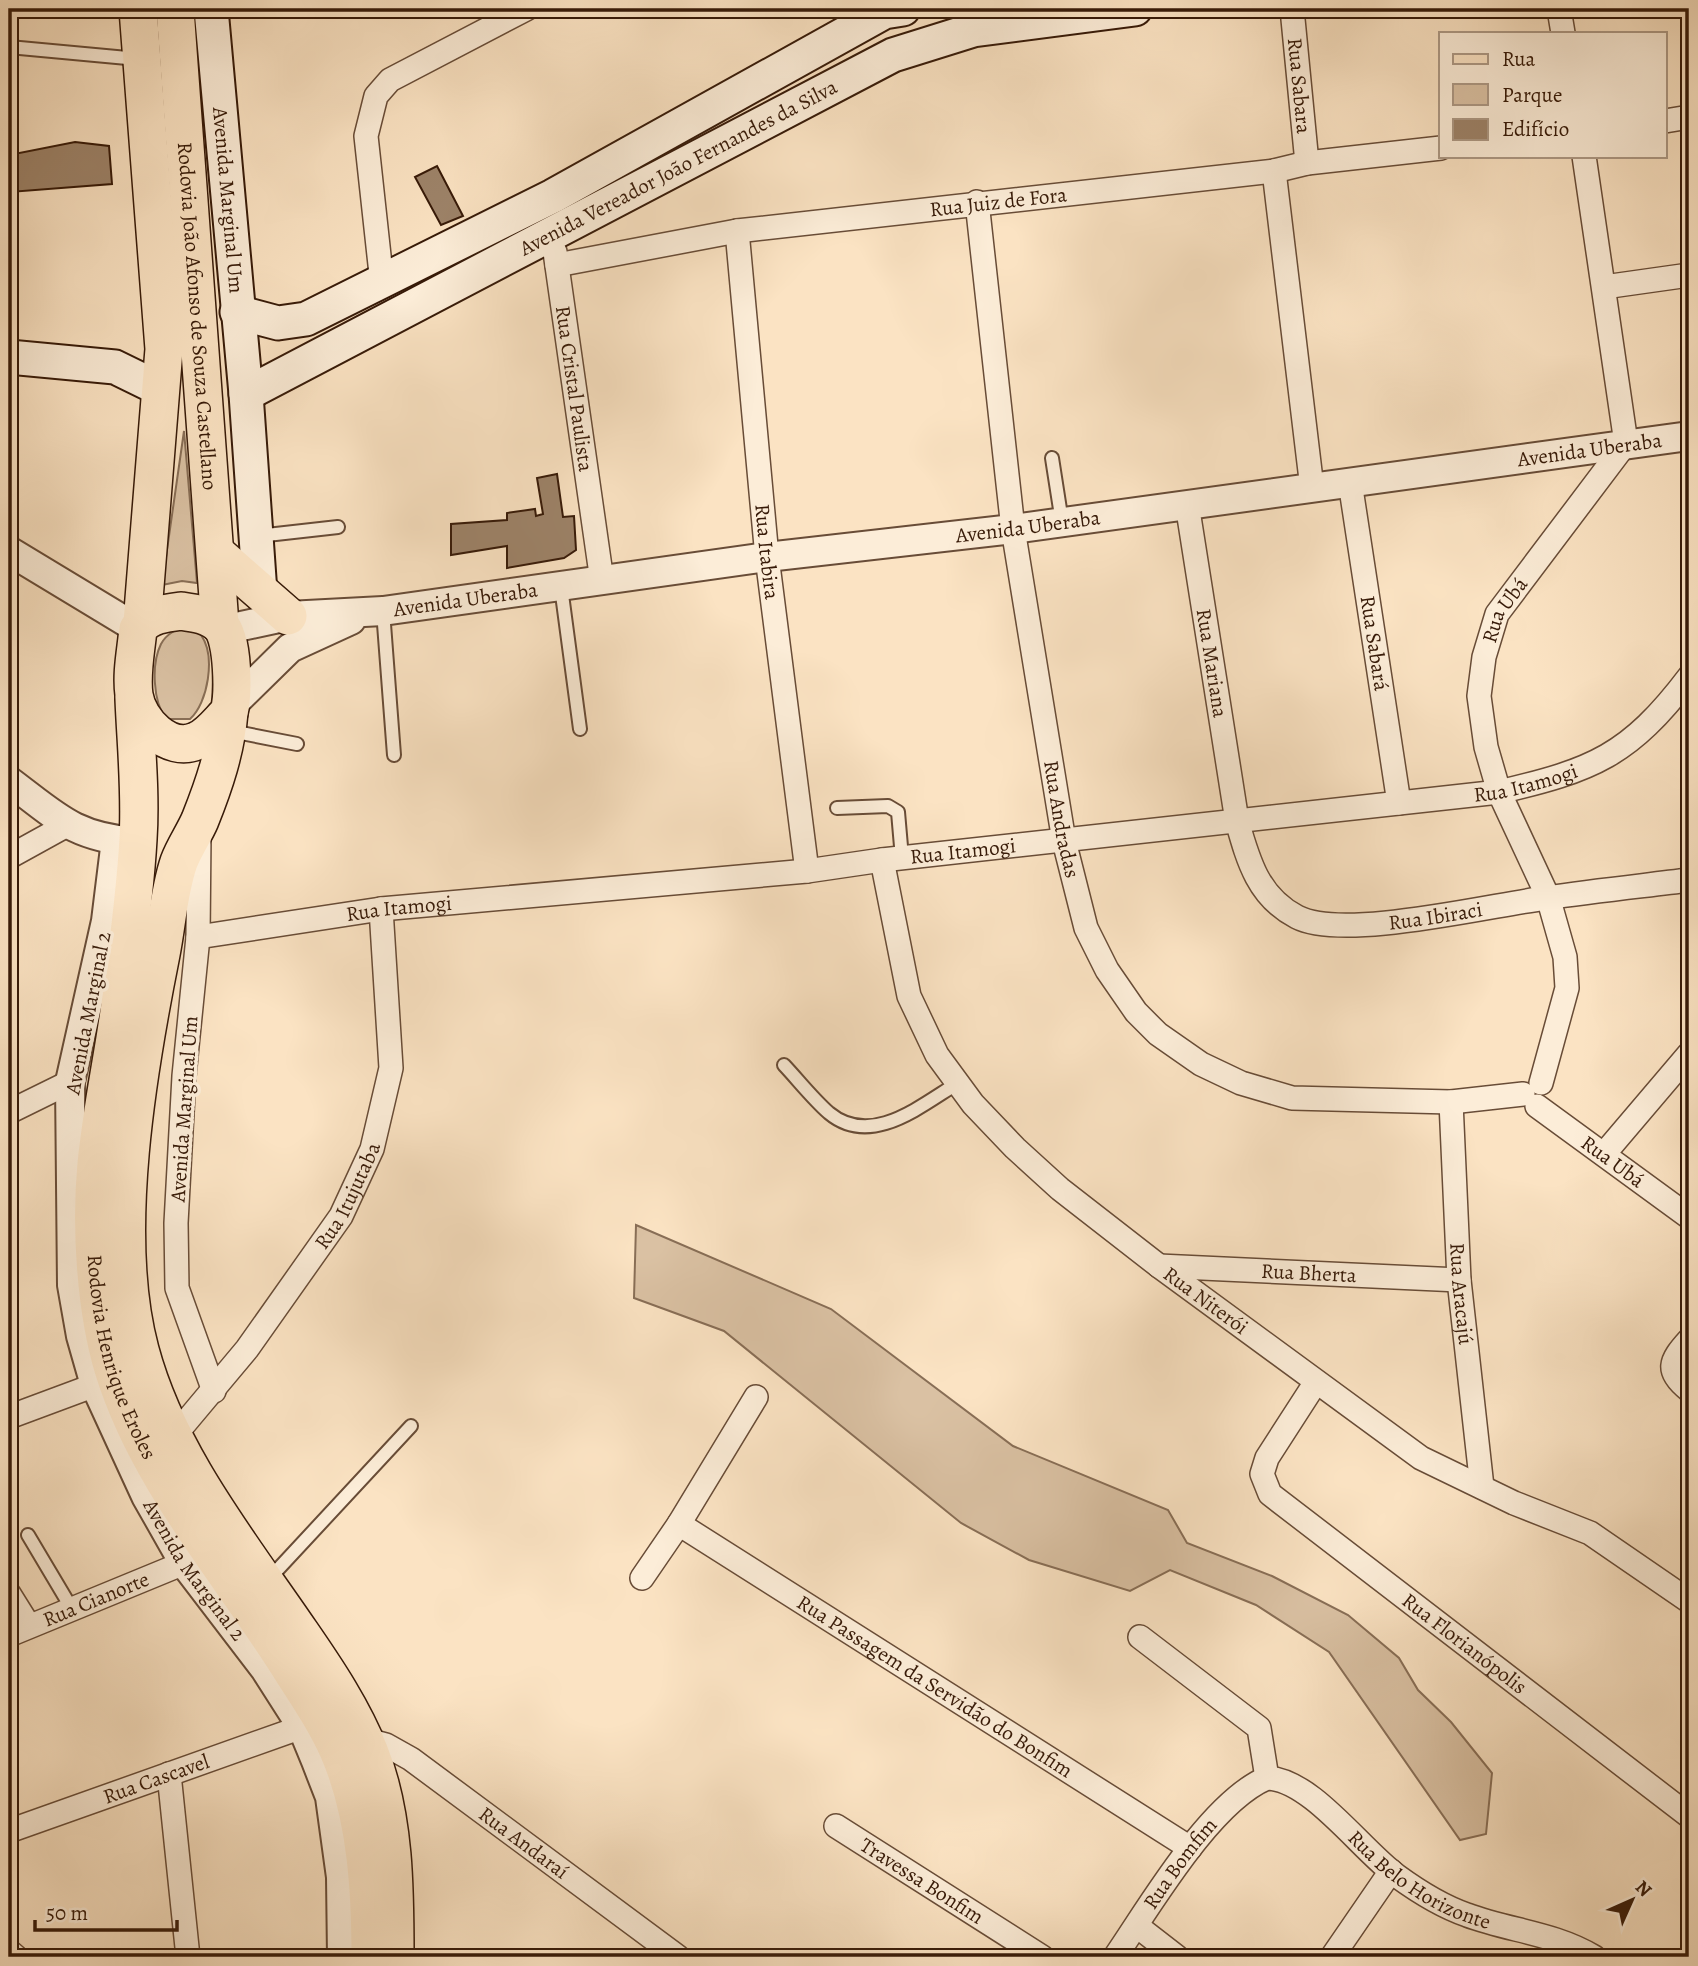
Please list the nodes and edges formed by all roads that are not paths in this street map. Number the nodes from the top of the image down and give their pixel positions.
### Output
1 (128, 9) edge
2 (138, 9) edge
3 (175, 9) edge
4 (211, 9) edge
5 (526, 9) edge
6 (1121, 9) edge
7 (1292, 9) edge
8 (1559, 9) edge
9 (888, 10) edge
10 (1563, 32) edge
11 (9, 47) edge
12 (141, 54) junction
13 (1689, 117) edge
14 (1666, 121) edge
15 (1439, 148) edge
16 (1584, 158) edge
17 (1307, 163) junction
18 (1274, 171) junction
19 (553, 196) junction
20 (977, 202) junction
21 (737, 231) junction
22 (555, 250) junction
23 (1689, 275) edge
24 (382, 283) junction
25 (1604, 287) junction
26 (237, 312) junction
27 (164, 349) junction
28 (9, 357) edge
29 (115, 368) junction
30 (160, 389) junction
31 (246, 394) junction
32 (1688, 438) edge
33 (1626, 443) junction
34 (1052, 458) dead end
35 (1350, 482) junction
36 (1312, 488) junction
37 (1187, 504) junction
38 (1062, 522) junction
39 (338, 527) dead end
40 (1013, 529) junction
41 (254, 536) junction
42 (9, 551) edge
43 (216, 553) junction
44 (767, 557) junction
45 (602, 581) junction
46 (561, 587) junction
47 (260, 593) junction
48 (374, 612) junction
49 (288, 615) junction
50 (140, 627) junction
51 (222, 627) junction
52 (1689, 677) edge
53 (134, 699) junction
54 (229, 716) junction
55 (580, 729) dead end
56 (297, 744) dead end
57 (394, 755) dead end
58 (9, 780) edge
59 (1499, 792) junction
60 (1399, 803) junction
61 (837, 808) dead end
62 (1237, 821) junction
63 (199, 822) junction
64 (67, 825) junction
65 (127, 841) junction
66 (1064, 841) junction
67 (9, 857) edge
68 (892, 859) junction
69 (807, 871) junction
70 (1689, 880) edge
71 (1548, 897) junction
72 (381, 909) junction
73 (198, 937) junction
74 (1689, 1054) edge
75 (783, 1065) dead end
76 (70, 1083) junction
77 (958, 1083) junction
78 (1534, 1094) junction
79 (1451, 1102) junction
80 (9, 1112) edge
81 (1604, 1154) junction
82 (1689, 1217) edge
83 (1159, 1266) junction
84 (1459, 1280) junction
85 (1689, 1340) edge
86 (1316, 1382) junction
87 (1681, 1383) edge
88 (95, 1385) junction
89 (214, 1391) junction
90 (756, 1397) dead end
91 (9, 1417) edge
92 (411, 1426) dead end
93 (174, 1435) junction
94 (1482, 1487) junction
95 (679, 1524) junction
96 (28, 1535) dead end
97 (184, 1563) junction
98 (642, 1578) dead end
99 (266, 1582) junction
100 (9, 1594) edge
101 (1689, 1601) edge
102 (72, 1609) junction
103 (19, 1631) edge
104 (1140, 1637) dead end
105 (302, 1727) junction
106 (364, 1739) junction
107 (169, 1774) junction
108 (1263, 1779) junction
109 (1689, 1816) edge
110 (836, 1826) dead end
111 (9, 1831) edge
112 (1190, 1848) junction
113 (1391, 1871) junction
114 (1137, 1926) junction
115 (9, 1951) edge
116 (16, 1957) edge
117 (188, 1957) edge
118 (342, 1957) edge
119 (370, 1957) edge
120 (395, 1957) edge
121 (678, 1957) edge
122 (1042, 1957) edge
123 (1115, 1957) edge
124 (1178, 1957) edge
125 (1332, 1957) edge
126 (1594, 1957) edge

1 - 12 street
2 - 12 main road, Rodovia João Afonso de Souza Castellano
3 - 43 main road, Rodovia João Afonso de Souza Castellano
4 - 26 main road, Avenida Marginal Um
5 - 24 street
6 - 22 main road, Avenida Vereador João Fernandes da Silva
7 - 17 street, Rua Sabara
8 - 10 street
9 - 19 main road, Avenida Vereador João Fernandes da Silva
11 - 12 lane
12 - 27 main road, Rodovia João Afonso de Souza Castellano
13 - 14 street
15 - 17 street, Rua Juiz de Fora
16 - 25 street
17 - 18 street, Rua Juiz de Fora
18 - 20 street, Rua Juiz de Fora
18 - 36 street
19 - 22 street, Rua Cristal Paulista
19 - 24 main road, Avenida Vereador João Fernandes da Silva
20 - 21 street, Rua Juiz de Fora
20 - 40 street, Rua Andradas
21 - 22 street, Rua Juiz de Fora
21 - 44 street, Rua Itabira
22 - 31 main road, Avenida Vereador João Fernandes da Silva
22 - 45 street, Rua Cristal Paulista
23 - 25 street
24 - 26 main road, Avenida Vereador João Fernandes da Silva
25 - 33 street
26 - 31 main road, Avenida Marginal Um
27 - 29 main road
27 - 30 main road, Rodovia João Afonso de Souza Castellano
28 - 29 main road
29 - 30 main road
30 - 50 main road, Rodovia João Afonso de Souza Castellano
31 - 41 main road, Avenida Marginal Um
32 - 33 street, Avenida Uberaba
33 - 35 street, Avenida Uberaba
33 - 59 street, Rua Ubá
34 - 38 lane
35 - 36 street, Avenida Uberaba
35 - 60 street, Rua Sabará
36 - 37 street, Avenida Uberaba
37 - 38 street, Avenida Uberaba
37 - 62 street, Rua Mariana
38 - 40 street, Avenida Uberaba
39 - 41 lane
40 - 44 street, Avenida Uberaba
40 - 66 street, Rua Andradas
41 - 47 main road, Avenida Marginal Um
42 - 50 street
43 - 47 main road
43 - 51 main road, Rodovia João Afonso de Souza Castellano
44 - 45 street, Avenida Uberaba
44 - 69 street, Rua Itabira
45 - 46 street, Avenida Uberaba
46 - 48 street, Avenida Uberaba
46 - 55 lane
47 - 49 main road
48 - 49 street, Avenida Uberaba
48 - 54 street, Avenida Uberaba
48 - 57 lane
49 - 51 street, Avenida Uberaba
50 - 51 main road
50 - 53 main road
51 - 54 main road
52 - 59 street, Rua Itamogi
53 - 54 main road
53 - 65 main road, Rodovia Henrique Eroles
54 - 56 lane
54 - 63 main road, Rodovia Henrique Eroles
58 - 64 street
59 - 60 street, Rua Itamogi
59 - 71 street, Rua Ubá
60 - 62 street, Rua Itamogi
61 - 68 lane
62 - 66 street, Rua Itamogi
62 - 71 street, Rua Ibiraci
63 - 73 street, Avenida Marginal Um
63 - 93 main road, Rodovia Henrique Eroles
64 - 65 street
64 - 67 street
65 - 76 street, Avenida Marginal 2
65 - 119 main road, Rodovia Henrique Eroles
66 - 68 street, Rua Itamogi
66 - 79 street, Rua Andradas
68 - 69 street, Rua Itamogi
68 - 77 street, Rua Niterói
69 - 72 street, Rua Itamogi
70 - 71 street, Rua Ibiraci
71 - 78 street, Rua Ubá
72 - 73 street, Rua Itamogi
72 - 89 street, Rua Itujutaba
73 - 89 street, Avenida Marginal Um
74 - 81 street
75 - 77 lane
76 - 80 street
76 - 88 street, Avenida Marginal 2
77 - 83 street, Rua Niterói
78 - 79 street, Rua Andradas
78 - 81 street, Rua Ubá
79 - 84 street, Rua Aracajú
81 - 82 street, Rua Ubá
83 - 84 street, Rua Bherta
83 - 86 street, Rua Niterói
84 - 94 street, Rua Aracajú
85 - 87 street
86 - 94 street, Rua Niterói
86 - 109 street, Rua Florianópolis
88 - 91 street
88 - 97 street, Avenida Marginal 2
89 - 93 street, Rua Itujutaba
90 - 95 street
92 - 99 lane
93 - 99 main road, Rodovia Henrique Eroles
94 - 101 street, Rua Niterói
95 - 98 street
95 - 112 street, Rua Passagem da Servidão do Bonfim
96 - 102 lane
97 - 102 street, Rua Cianorte
97 - 105 street, Avenida Marginal 2
99 - 106 main road, Rodovia Henrique Eroles
100 - 103 street
102 - 103 street, Rua Cianorte
104 - 108 street
105 - 107 street, Rua Cascavel
105 - 118 street, Avenida Marginal 2
106 - 120 main road, Rodovia Henrique Eroles
106 - 121 street, Rua Andaraí
107 - 111 street, Rua Cascavel
107 - 117 street
108 - 112 street, Rua Bomfim
108 - 113 street, Rua Belo Horizonte
110 - 122 street, Travessa Bonfim
112 - 114 street, Rua Bomfim
113 - 125 street
113 - 126 street, Rua Belo Horizonte
114 - 123 street, Rua Bomfim
114 - 124 street
115 - 116 street

